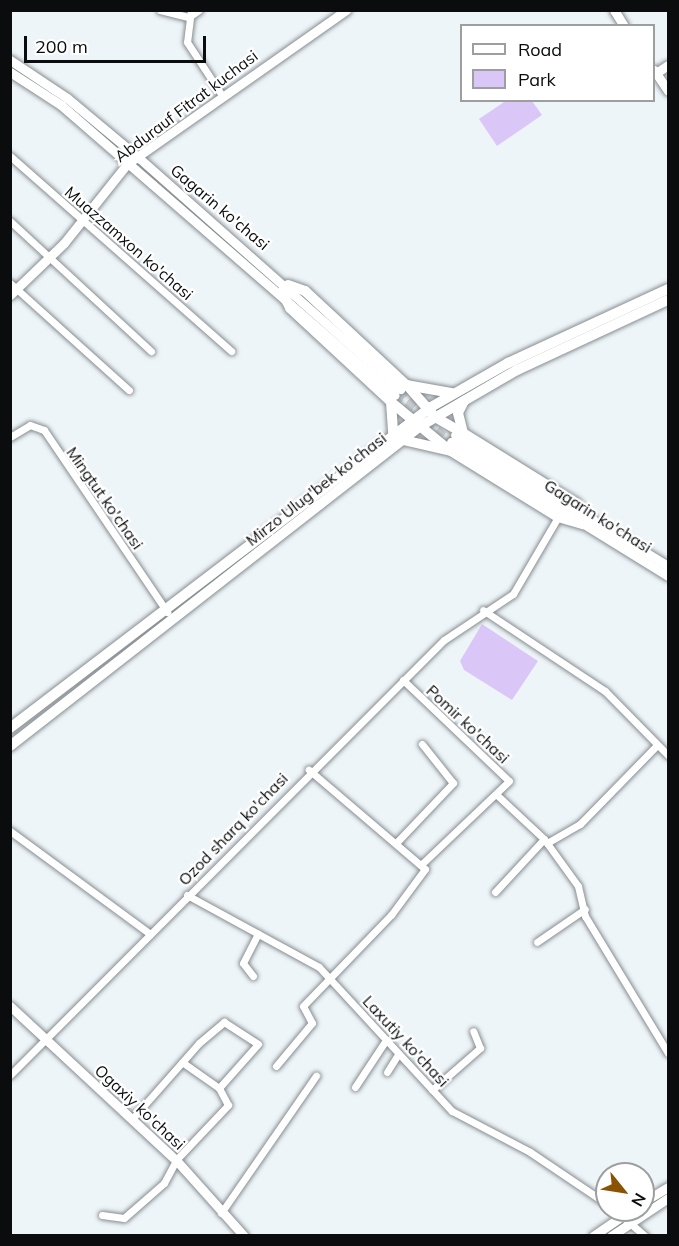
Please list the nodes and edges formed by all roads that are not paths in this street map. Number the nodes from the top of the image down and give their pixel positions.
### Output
1 (160, 10) edge
2 (199, 10) edge
3 (346, 10) edge
4 (614, 10) edge
5 (190, 14) edge
6 (623, 24) edge
7 (10, 60) edge
8 (669, 64) edge
9 (10, 72) edge
10 (655, 72) edge
11 (669, 91) edge
12 (221, 94) junction
13 (10, 156) edge
14 (139, 158) junction
15 (127, 164) junction
16 (80, 220) junction
17 (10, 221) edge
18 (49, 258) junction
19 (12, 289) edge
20 (285, 289) junction
21 (669, 289) edge
22 (669, 300) edge
23 (151, 351) dead end
24 (231, 351) dead end
25 (129, 390) dead end
26 (398, 393) junction
27 (461, 396) junction
28 (431, 413) junction
29 (419, 421) junction
30 (10, 437) edge
31 (398, 437) junction
32 (455, 441) junction
33 (558, 517) junction
34 (585, 520) junction
35 (669, 566) edge
36 (669, 576) edge
37 (483, 610) junction
38 (167, 612) junction
39 (403, 680) junction
40 (10, 729) edge
41 (422, 744) dead end
42 (10, 746) edge
43 (656, 746) junction
44 (669, 755) edge
45 (309, 770) junction
46 (498, 796) junction
47 (10, 831) edge
48 (546, 841) junction
49 (396, 843) junction
50 (423, 863) junction
51 (495, 892) dead end
52 (187, 895) junction
53 (585, 909) junction
54 (150, 934) junction
55 (258, 934) junction
56 (537, 942) dead end
57 (253, 976) dead end
58 (332, 979) junction
59 (10, 1006) edge
60 (473, 1030) dead end
61 (45, 1039) junction
62 (384, 1043) junction
63 (669, 1053) edge
64 (397, 1056) junction
65 (182, 1062) junction
66 (276, 1066) dead end
67 (387, 1072) dead end
68 (10, 1075) edge
69 (316, 1076) dead end
70 (356, 1087) dead end
71 (219, 1088) junction
72 (432, 1090) junction
73 (132, 1119) junction
74 (176, 1160) junction
75 (669, 1187) edge
76 (655, 1195) edge
77 (595, 1196) edge
78 (669, 1198) edge
79 (655, 1206) edge
80 (221, 1213) junction
81 (102, 1215) dead end
82 (610, 1222) edge
83 (630, 1222) edge
84 (632, 1222) edge
85 (244, 1236) edge
86 (593, 1236) edge
87 (611, 1236) edge
88 (645, 1236) edge

1 - 5 street
2 - 5 street
3 - 12 main road, Abdurauf Fitrat kuchasi
4 - 6 main road
5 - 12 street
7 - 14 main road, Gagarin ko'chasi
8 - 10 main road
9 - 15 main road, Gagarin ko'chasi
10 - 11 main road
12 - 14 main road, Abdurauf Fitrat kuchasi
13 - 16 street, Muazzamxon ko'chasi
14 - 15 main road, Abdurauf Fitrat kuchasi
14 - 20 main road, Gagarin ko'chasi
15 - 16 main road, Abdurauf Fitrat kuchasi
15 - 20 main road, Gagarin ko'chasi
16 - 18 main road, Abdurauf Fitrat kuchasi
16 - 24 street, Muazzamxon ko'chasi
17 - 18 street
18 - 19 main road, Abdurauf Fitrat kuchasi
18 - 23 street
19 - 25 street
20 - 26 main road
20 - 26 main road
21 - 27 main road, Mirzo Ulug'bek ko'chasi
22 - 27 main road, Mirzo Ulug'bek ko'chasi
26 - 27 main road
26 - 28 main road
26 - 29 main road
26 - 31 main road
27 - 28 main road, Mirzo Ulug'bek ko'chasi
27 - 32 main road
28 - 29 main road, Mirzo Ulug'bek ko'chasi
28 - 32 main road
29 - 31 main road, Mirzo Ulug'bek ko'chasi
29 - 32 main road
30 - 38 street, Mingtut ko'chasi
31 - 32 main road
31 - 38 main road, Mirzo Ulug'bek ko'chasi
31 - 42 main road, Mirzo Ulug'bek ko'chasi
32 - 33 main road
32 - 34 main road
33 - 34 main road
33 - 37 street, Ozod sharq ko'chasi
34 - 35 main road, Gagarin ko'chasi
34 - 36 main road, Gagarin ko'chasi
37 - 39 street, Ozod sharq ko'chasi
37 - 43 street
38 - 40 main road, Mirzo Ulug'bek ko'chasi
39 - 45 street, Ozod sharq ko'chasi
39 - 46 street, Pomir ko'chasi
41 - 49 street
43 - 44 street
43 - 48 street
45 - 49 street
45 - 52 street, Ozod sharq ko'chasi
46 - 48 street
46 - 50 street
47 - 54 street
48 - 51 street
48 - 53 street
49 - 50 street
50 - 58 street
52 - 54 street, Ozod sharq ko'chasi
52 - 55 street, Laxutiy ko'chasi
53 - 56 street
53 - 63 street
54 - 61 street, Ozod sharq ko'chasi
55 - 57 street
55 - 58 street, Laxutiy ko'chasi
58 - 62 street, Laxutiy ko'chasi
58 - 66 street
59 - 61 main road, Ogaxiy ko'chasi
60 - 72 street
61 - 68 street, Ozod sharq ko'chasi
61 - 73 main road, Ogaxiy ko'chasi
62 - 64 street, Laxutiy ko'chasi
62 - 70 street
64 - 67 street
64 - 72 street, Laxutiy ko'chasi
65 - 71 street
65 - 71 street
65 - 73 street
69 - 80 street
71 - 74 street
72 - 77 street, Laxutiy ko'chasi
73 - 74 main road, Ogaxiy ko'chasi
74 - 80 main road, Ogaxiy ko'chasi
74 - 81 street
75 - 76 main road
78 - 79 main road
80 - 85 main road, Ogaxiy ko'chasi
82 - 86 main road
83 - 87 main road
84 - 88 street

